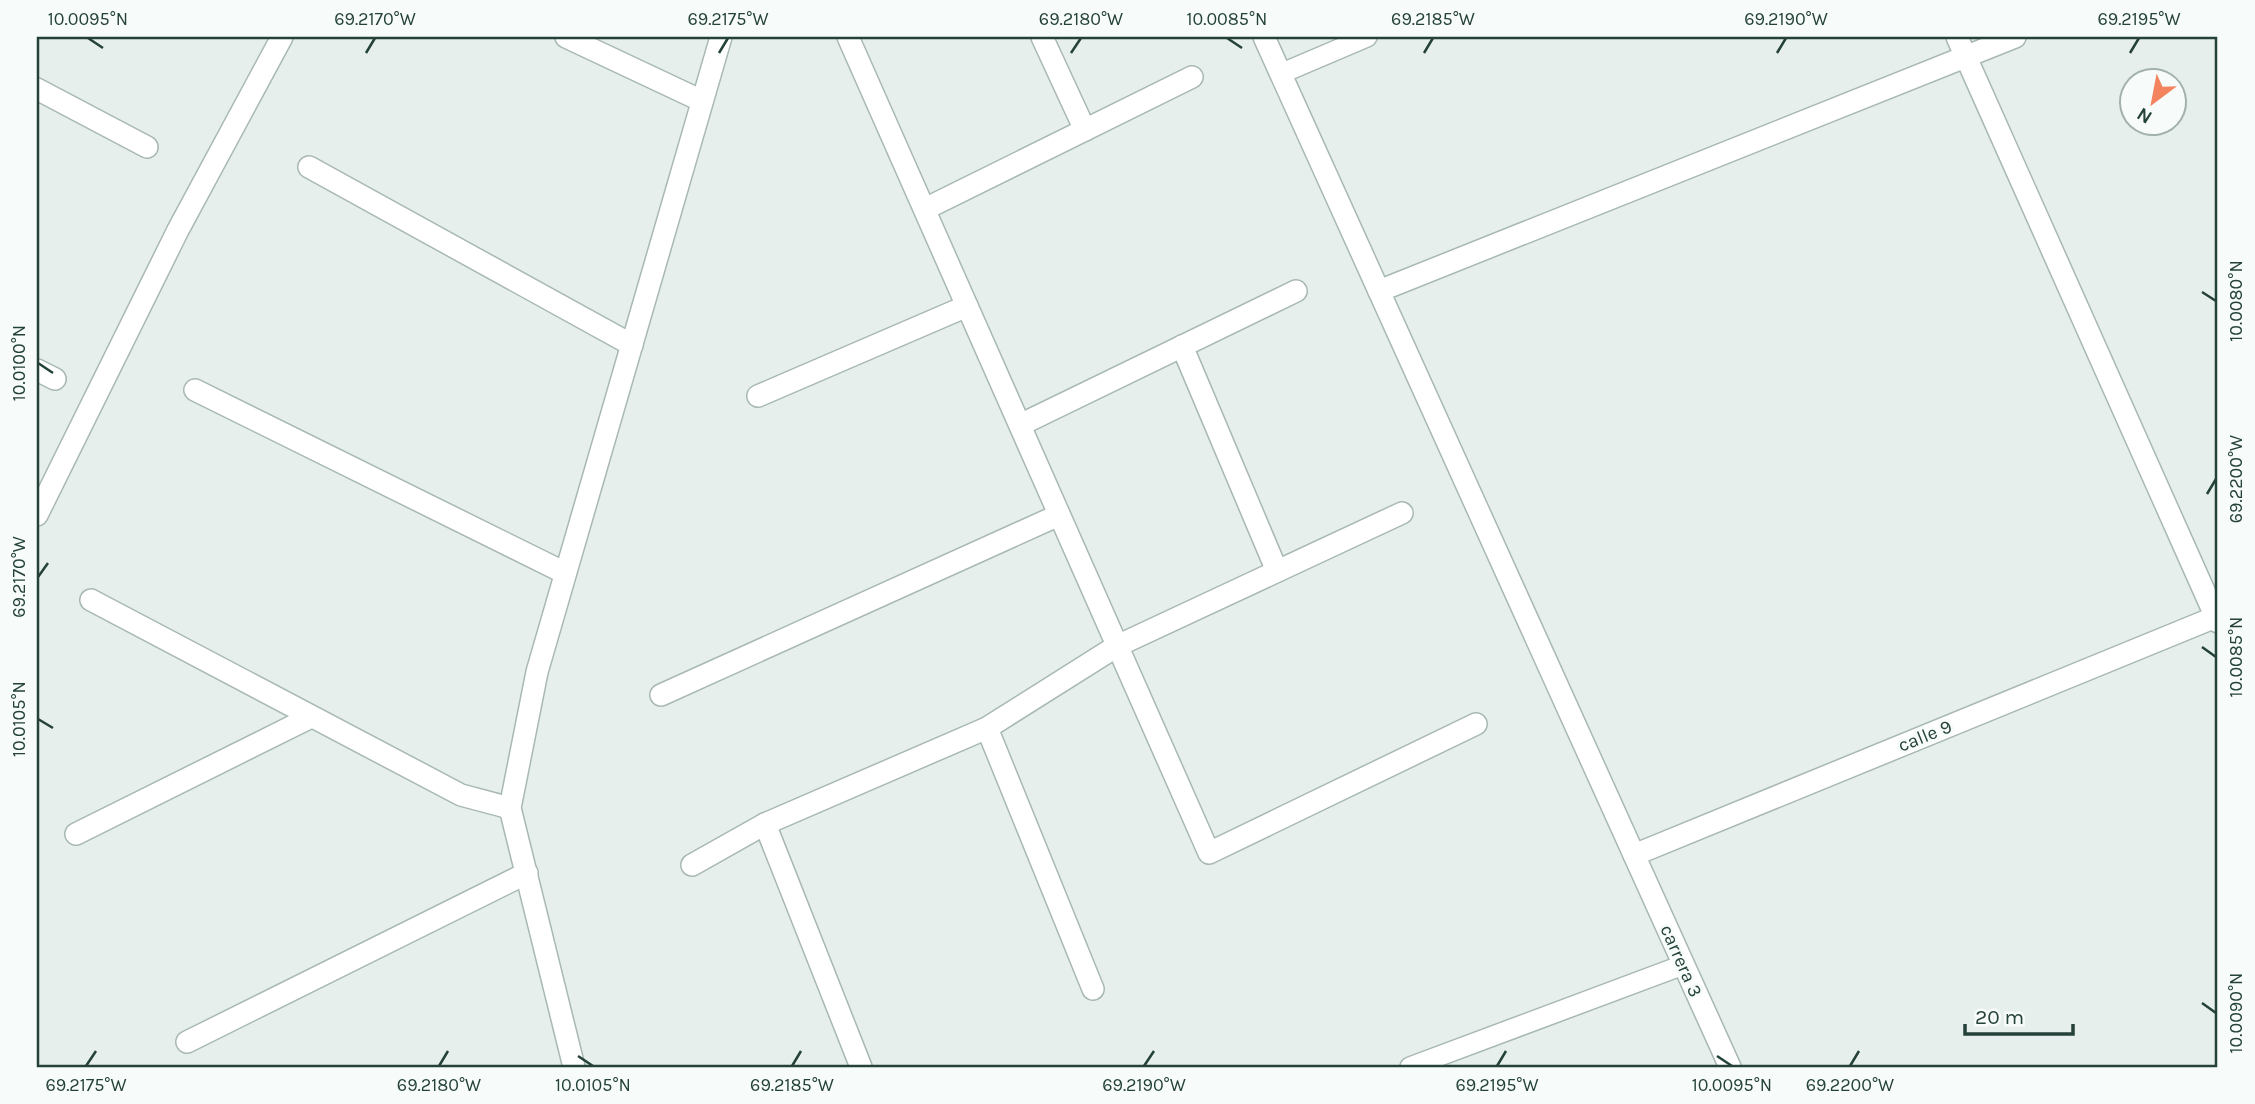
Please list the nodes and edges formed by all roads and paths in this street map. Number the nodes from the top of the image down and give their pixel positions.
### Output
1 (282, 37) edge
2 (566, 37) edge
3 (721, 37) edge
4 (848, 37) edge
5 (1042, 37) edge
6 (1264, 37) edge
7 (1367, 37) edge
8 (2015, 37) edge
9 (1962, 46) edge
10 (1280, 74) junction
11 (1192, 76) dead end
12 (37, 89) edge
13 (702, 101) junction
14 (1085, 130) junction
15 (147, 147) dead end
16 (309, 167) dead end
17 (925, 209) junction
18 (1296, 290) dead end
19 (1379, 291) junction
20 (967, 306) junction
21 (632, 345) junction
22 (1182, 346) junction
23 (195, 390) dead end
24 (758, 396) dead end
25 (1020, 425) junction
26 (1402, 513) dead end
27 (37, 515) edge
28 (1059, 515) junction
29 (1277, 571) junction
30 (565, 573) junction
31 (91, 600) dead end
32 (2218, 619) edge
33 (1117, 646) junction
34 (661, 695) dead end
35 (311, 717) junction
36 (1476, 724) dead end
37 (987, 728) junction
38 (510, 808) junction
39 (765, 824) junction
40 (76, 834) dead end
41 (1634, 855) junction
42 (692, 865) dead end
43 (527, 873) junction
44 (1683, 965) junction
45 (1093, 989) dead end
46 (187, 1042) dead end
47 (574, 1067) edge
48 (861, 1067) edge
49 (1410, 1067) edge
50 (1730, 1067) edge

1 - 27 street
2 - 13 street
3 - 13 street
4 - 17 street
5 - 14 street
6 - 10 street, carrera 3
7 - 10 lane
8 - 9 street
9 - 19 street
9 - 32 street
10 - 19 street, carrera 3
11 - 14 street
12 - 15 street
13 - 21 street
14 - 17 street
16 - 21 street
17 - 20 street
18 - 22 street
19 - 41 street, carrera 3
20 - 24 street
20 - 25 street
21 - 30 street
22 - 25 street
22 - 29 street
23 - 30 street
25 - 28 street
26 - 29 street
28 - 33 street
28 - 34 street
29 - 33 street
30 - 38 street
31 - 35 street
32 - 41 street, calle 9
33 - 36 street
33 - 37 street
35 - 38 street
35 - 40 street
37 - 39 street
37 - 45 street
38 - 43 street
39 - 42 street
39 - 48 street
41 - 44 street, carrera 3
43 - 46 street
43 - 47 street
44 - 49 lane
44 - 50 street, carrera 3

